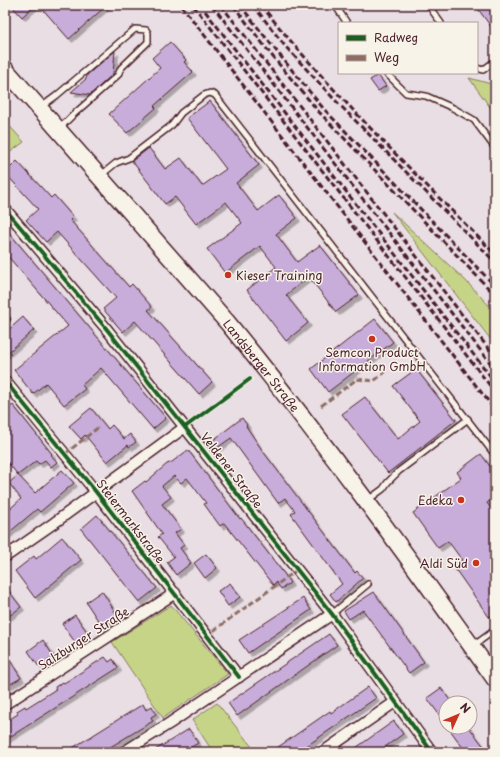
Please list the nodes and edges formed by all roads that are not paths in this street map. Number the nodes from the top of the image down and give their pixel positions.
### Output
1 (335, 5) edge
2 (428, 5) edge
3 (345, 22) edge
4 (440, 22) edge
5 (495, 61) edge
6 (478, 68) edge
7 (5, 69) edge
8 (387, 74) edge
9 (39, 108) junction
10 (58, 129) junction
11 (495, 148) edge
12 (100, 176) junction
13 (5, 209) edge
14 (5, 381) edge
15 (9, 393) edge
16 (468, 419) junction
17 (185, 427) junction
18 (495, 455) edge
19 (96, 492) junction
20 (366, 502) junction
21 (5, 557) edge
22 (368, 584) dead end
23 (175, 593) junction
24 (332, 614) junction
25 (495, 630) edge
26 (472, 646) junction
27 (239, 677) junction
28 (495, 679) edge
29 (395, 702) junction
30 (5, 704) edge
31 (124, 752) edge
32 (323, 752) edge
33 (432, 752) edge

1 - 3 lane
2 - 4 lane
5 - 6 lane
7 - 9 main road, Landsberger Straße
8 - 11 lane
9 - 10 main road, Landsberger Straße
9 - 10 lane
10 - 12 main road, Landsberger Straße
12 - 16 lane
12 - 20 main road, Landsberger Straße
13 - 17 street, Veldener Straße
14 - 15 street, Steiermarkstraße
15 - 19 street, Steiermarkstraße
16 - 18 lane
16 - 20 lane
17 - 19 street
17 - 24 street, Veldener Straße
19 - 21 street
19 - 23 street, Steiermarkstraße
20 - 26 main road, Landsberger Straße
22 - 24 lane
23 - 27 street, Steiermarkstraße
23 - 30 street, Salzburger Straße
24 - 27 street
24 - 29 street, Veldener Straße
25 - 26 lane
26 - 28 main road, Landsberger Straße
27 - 31 street
29 - 32 street
29 - 33 street, Veldener Straße

